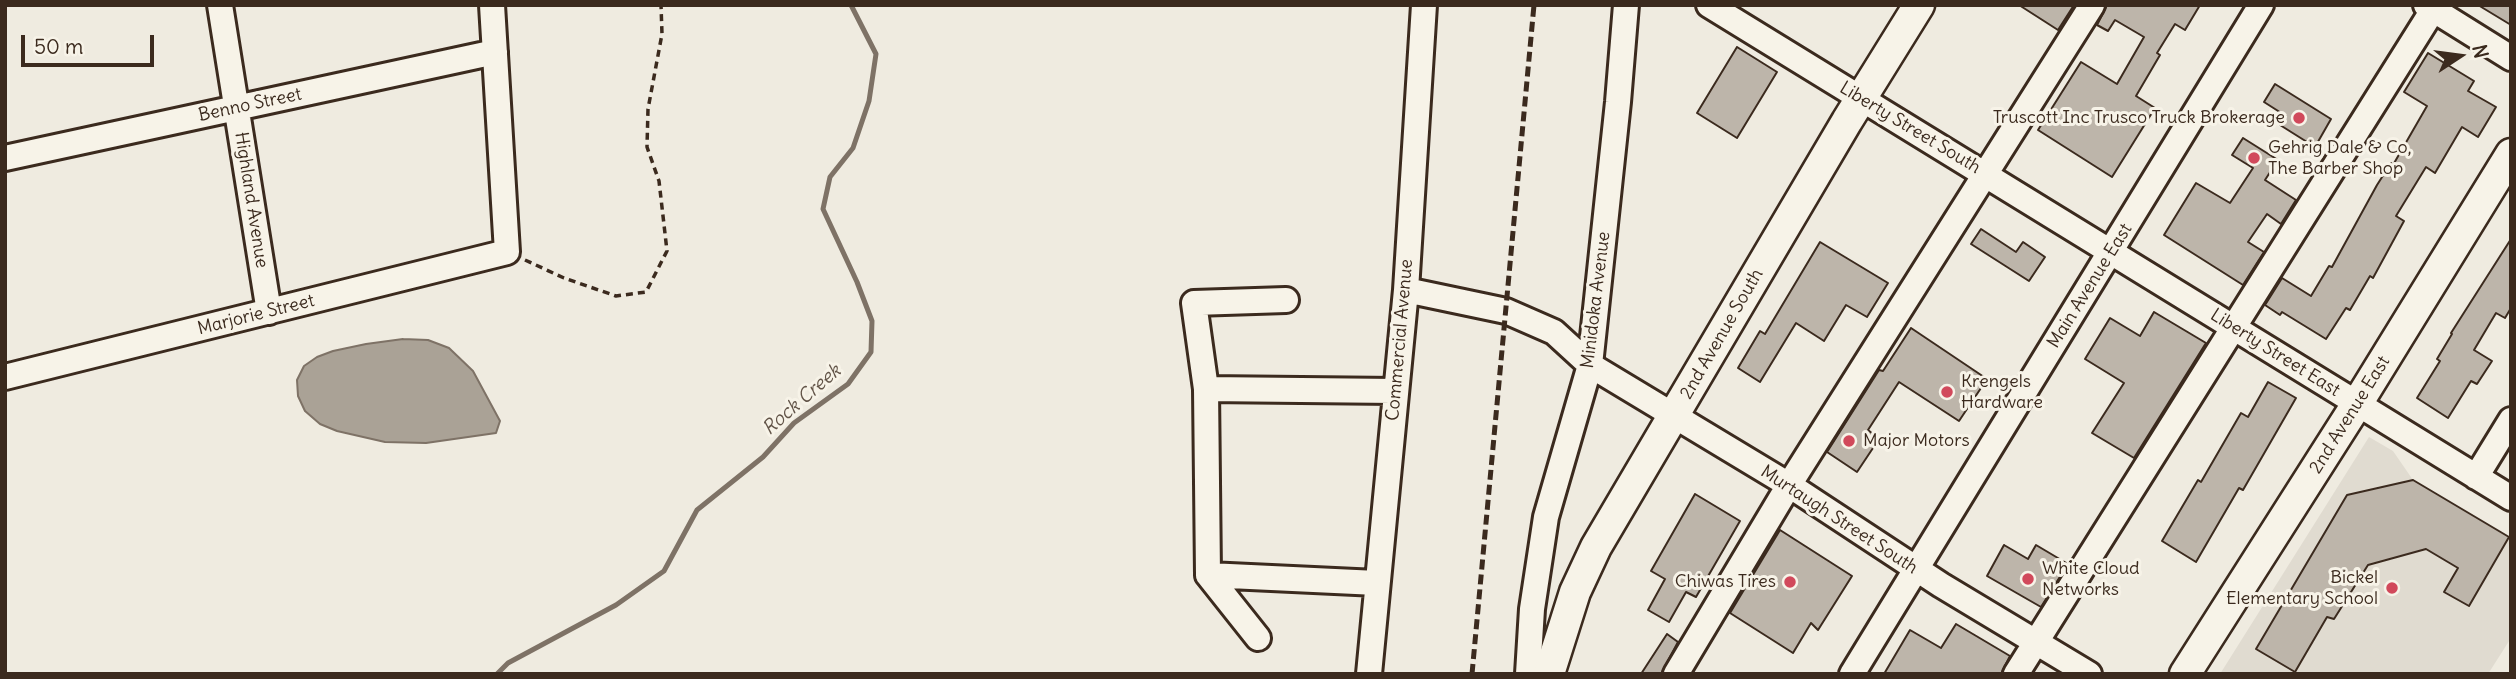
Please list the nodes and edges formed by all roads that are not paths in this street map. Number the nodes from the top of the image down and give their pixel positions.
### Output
1 (220, 5) edge
2 (492, 5) edge
3 (1424, 5) edge
4 (1626, 5) edge
5 (1709, 5) edge
6 (1919, 5) edge
7 (2092, 5) edge
8 (2261, 5) edge
9 (2432, 7) edge
10 (495, 52) junction
11 (2511, 58) edge
12 (1861, 98) junction
13 (237, 108) junction
14 (2511, 154) edge
15 (5, 158) edge
16 (1986, 175) junction
17 (2110, 252) junction
18 (1406, 290) junction
19 (1597, 297) junction
20 (1286, 300) dead end
21 (270, 312) junction
22 (2233, 327) junction
23 (1554, 332) junction
24 (1590, 365) junction
25 (5, 377) edge
26 (1206, 389) junction
27 (1396, 391) junction
28 (2357, 404) junction
29 (1673, 417) junction
30 (2511, 420) edge
31 (2476, 477) junction
32 (1789, 485) junction
33 (2511, 498) edge
34 (1917, 569) junction
35 (1208, 575) junction
36 (1377, 583) junction
37 (1258, 638) dead end
38 (2036, 642) junction
39 (1368, 674) edge
40 (1528, 674) edge
41 (1549, 674) edge
42 (1676, 674) edge
43 (1852, 674) edge
44 (2016, 674) edge
45 (2089, 674) edge
46 (2185, 674) edge

1 - 13 street, Highland Avenue
2 - 10 street
3 - 18 street, Commercial Avenue
4 - 19 street, Minidoka Avenue
5 - 12 street, Liberty Street South
6 - 12 main road, 2nd Avenue South
7 - 16 street
8 - 17 street, Main Avenue East
9 - 11 street
9 - 22 street
10 - 13 street, Benno Street
10 - 21 street, Marjorie Street
12 - 16 street, Liberty Street South
12 - 29 main road, 2nd Avenue South
13 - 15 street, Benno Street
13 - 21 street, Highland Avenue
14 - 28 main road, 2nd Avenue East
16 - 17 street, Liberty Street South
16 - 32 street
17 - 22 street, Liberty Street East
17 - 34 street, Main Avenue East
18 - 23 street, Murtaugh Street South
18 - 27 street, Commercial Avenue
19 - 23 street
19 - 24 street, Minidoka Avenue
20 - 26 street
21 - 25 street, Marjorie Street
22 - 28 street, Liberty Street East
22 - 38 street
23 - 24 street, Murtaugh Street South
24 - 29 street, Murtaugh Street South
24 - 40 street, Minidoka Avenue
26 - 27 street
26 - 35 street
27 - 36 street, Commercial Avenue
28 - 31 street, Liberty Street East
28 - 46 main road, 2nd Avenue East
29 - 32 street, Murtaugh Street South
29 - 41 main road, 2nd Avenue South
30 - 31 street
31 - 33 street, Liberty Street East
32 - 34 street, Murtaugh Street South
32 - 42 street
34 - 38 street, Murtaugh Street South
34 - 43 street, Main Avenue East
35 - 36 street
35 - 37 street
36 - 39 street, Commercial Avenue
38 - 44 street
38 - 45 street, Murtaugh Street South

